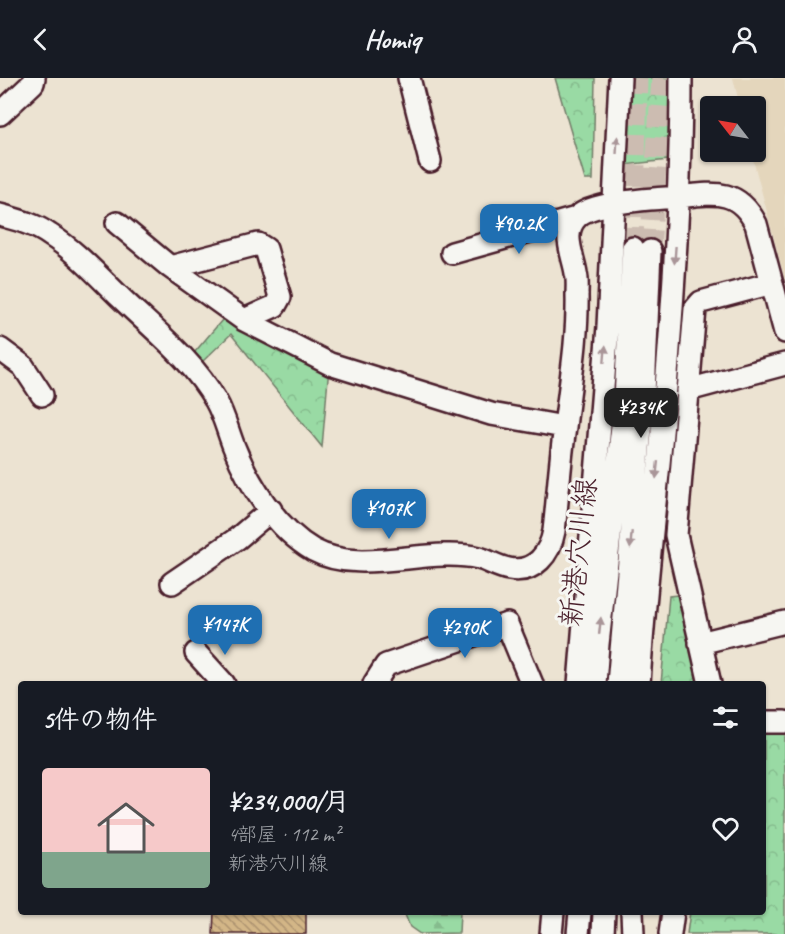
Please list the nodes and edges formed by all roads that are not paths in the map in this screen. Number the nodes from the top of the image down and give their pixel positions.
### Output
1 (34, 78) edge
2 (409, 78) edge
3 (620, 78) edge
4 (681, 78) edge
5 (0, 114) edge
6 (430, 161) dead end
7 (680, 197) junction
8 (615, 204) junction
9 (0, 215) edge
10 (576, 218) junction
11 (117, 223) dead end
12 (452, 254) dead end
13 (170, 267) junction
14 (772, 283) junction
15 (244, 320) junction
16 (785, 332) edge
17 (0, 349) edge
18 (785, 364) edge
19 (688, 390) junction
20 (42, 395) dead end
21 (564, 427) junction
22 (271, 510) junction
23 (172, 583) dead end
24 (785, 622) edge
25 (700, 643) junction
26 (196, 653) dead end
27 (221, 681) edge
28 (376, 681) edge
29 (531, 681) edge
30 (579, 681) edge
31 (595, 681) edge
32 (618, 681) edge
33 (639, 681) edge
34 (709, 681) edge
35 (766, 722) edge
36 (785, 722) edge
37 (554, 915) edge
38 (580, 915) edge
39 (604, 915) edge
40 (632, 915) edge
41 (673, 915) edge
42 (551, 934) edge
43 (578, 934) edge
44 (603, 934) edge
45 (633, 934) edge
46 (670, 934) edge

1 - 5 street
2 - 6 street
8 -> 3 street
4 - 7 street
7 - 8 street
7 - 14 street
7 -> 33 street
8 - 10 street
30 -> 8 street
9 - 22 street
10 - 12 street
10 - 21 street
11 - 13 street
13 - 15 street
13 - 15 street
14 - 16 street
14 - 19 street
15 - 21 street
17 - 20 street
18 - 19 street
19 - 25 street
21 - 22 street
22 - 23 street
24 - 25 street
25 - 34 street
26 - 27 street
28 - 29 street
31 -> 32 street, 新港穴川線
35 - 36 street
37 - 42 street
38 - 43 street
39 - 44 street
40 - 45 street
41 - 46 street

